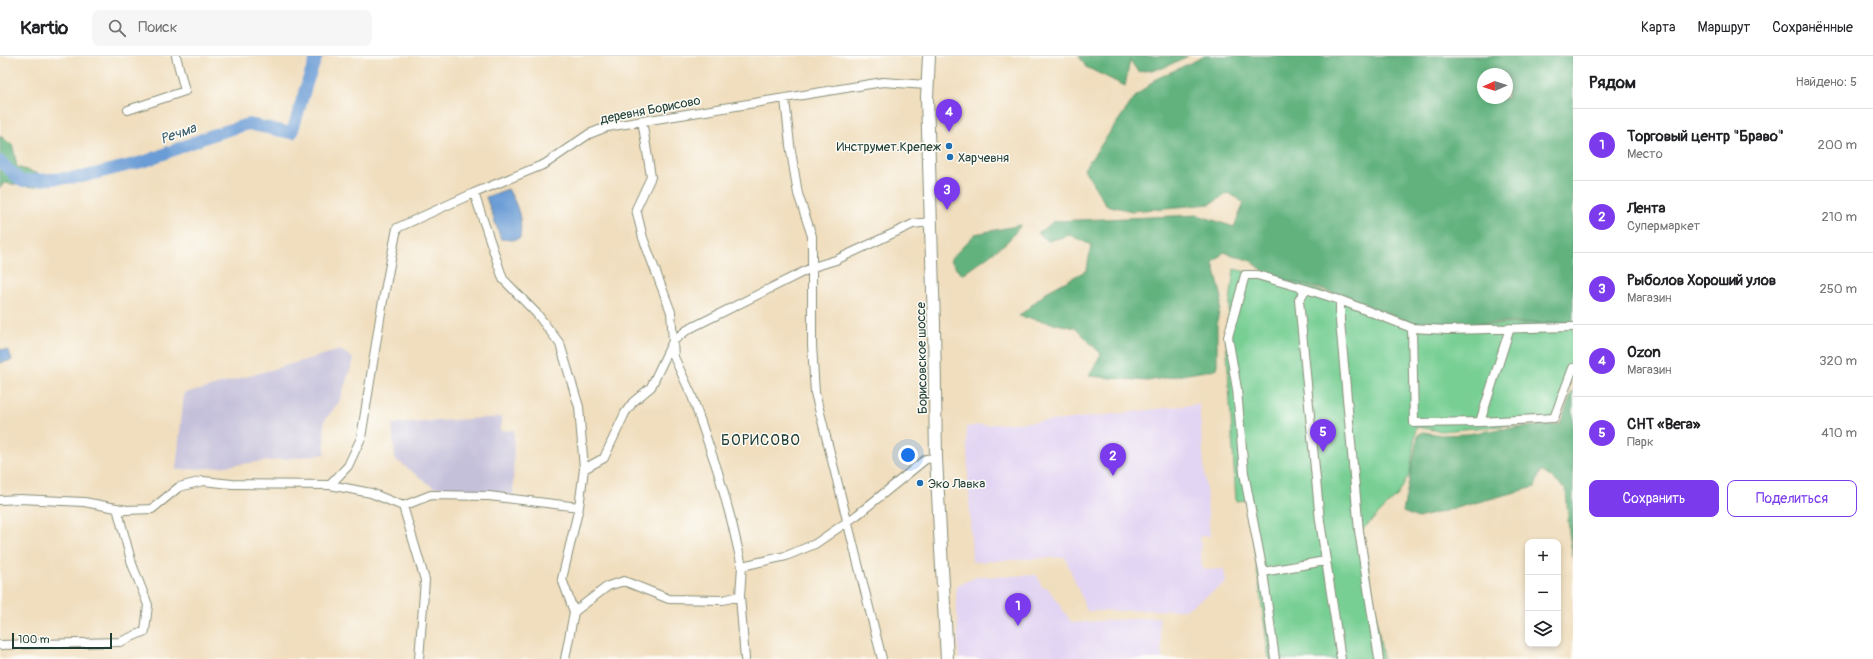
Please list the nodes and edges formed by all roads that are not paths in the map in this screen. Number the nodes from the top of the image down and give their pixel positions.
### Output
1 (176, 56) edge
2 (929, 59) edge
3 (927, 84) junction
4 (785, 99) junction
5 (128, 110) dead end
6 (642, 120) junction
7 (474, 193) junction
8 (930, 222) junction
9 (812, 267) junction
10 (1306, 289) junction
11 (1340, 300) junction
12 (1573, 327) edge
13 (1412, 328) junction
14 (1510, 328) junction
15 (673, 341) junction
16 (1573, 368) edge
17 (1480, 422) junction
18 (936, 458) junction
19 (584, 469) junction
20 (330, 485) junction
21 (0, 500) edge
22 (403, 506) junction
23 (579, 507) junction
24 (117, 508) junction
25 (847, 521) junction
26 (1325, 561) junction
27 (742, 566) junction
28 (1263, 572) junction
29 (740, 596) junction
30 (574, 612) junction
31 (0, 645) edge
32 (418, 659) edge
33 (565, 659) edge
34 (745, 659) edge
35 (882, 659) edge
36 (948, 659) edge
37 (1275, 659) edge
38 (1341, 659) edge
39 (1379, 659) edge

1 - 5 street
2 - 3 main road, Борисовское шоссе
3 - 4 street, деревня Борисово
3 - 8 main road, Борисовское шоссе
4 - 6 street, деревня Борисово
4 - 9 street
6 - 7 street, деревня Борисово
6 - 15 street
7 - 19 street
7 - 20 street, деревня Борисово
8 - 9 street
8 - 18 main road, Борисовское шоссе
9 - 15 street
9 - 25 street
10 - 11 street
10 - 26 street
10 - 28 street
11 - 13 street
11 - 39 street
12 - 14 street
13 - 14 street
13 - 17 street
14 - 17 street
15 - 19 street
15 - 27 street
16 - 17 street
18 - 25 street
18 - 36 main road, Борисовское шоссе
19 - 23 street
20 - 22 street
20 - 24 street
21 - 24 street
22 - 23 street
22 - 32 street
23 - 30 street
24 - 31 street
25 - 27 street
25 - 35 street
26 - 28 street
26 - 38 street
27 - 29 street
28 - 37 street
29 - 30 street
29 - 34 street
30 - 33 street

